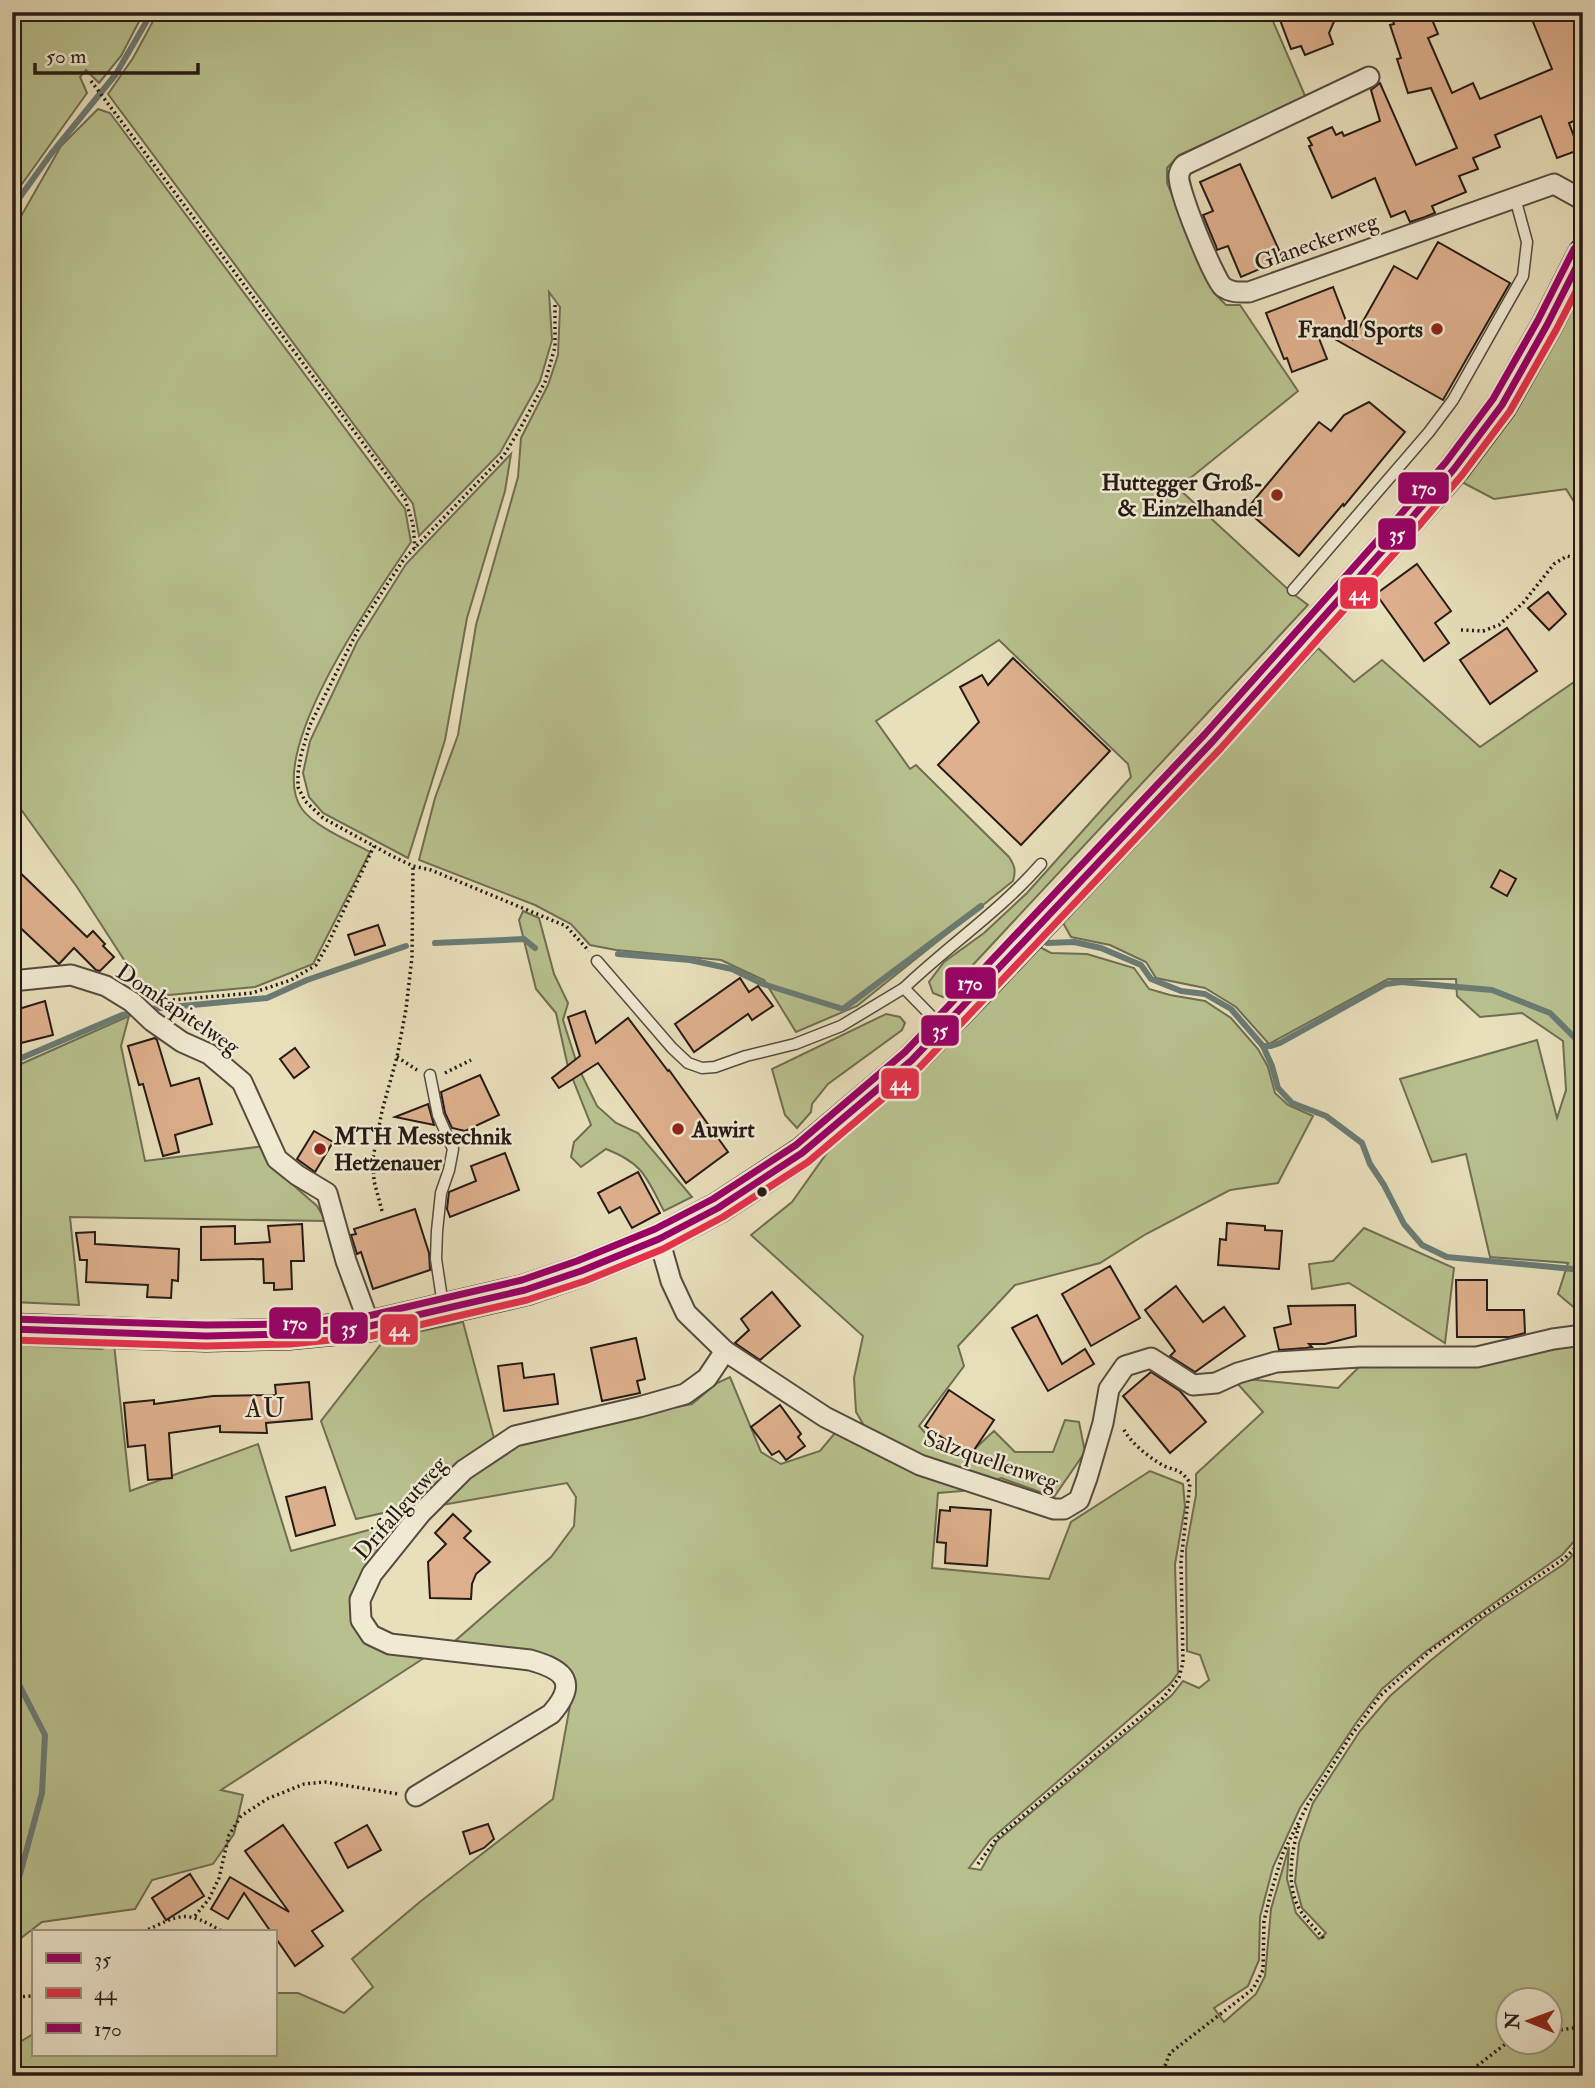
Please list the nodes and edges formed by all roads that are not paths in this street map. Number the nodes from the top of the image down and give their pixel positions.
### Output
1 (1369, 77) dead end
2 (1515, 198) junction
3 (1583, 200) edge
4 (1583, 254) edge
5 (1293, 590) dead end
6 (1041, 864) dead end
7 (597, 961) road end
8 (13, 981) edge
9 (904, 988) junction
10 (943, 1028) junction
11 (430, 1075) dead end
12 (659, 1239) junction
13 (443, 1309) junction
14 (370, 1326) junction
15 (12, 1329) edge
16 (1583, 1335) edge
17 (725, 1351) junction
18 (415, 1797) road end

1 - 2 street, Glaneckerweg
2 - 3 street, Glaneckerweg
2 - 5 lane
4 - 10 main road
6 - 9 lane
7 - 9 lane
8 - 14 street, Domkapitelweg
9 - 10 lane
10 - 12 main road
11 - 13 lane
12 - 13 main road
12 - 17 street, Salzquellenweg
13 - 14 main road
14 - 15 main road
16 - 17 street, Salzquellenweg
17 - 18 street, Drifallgutweg

